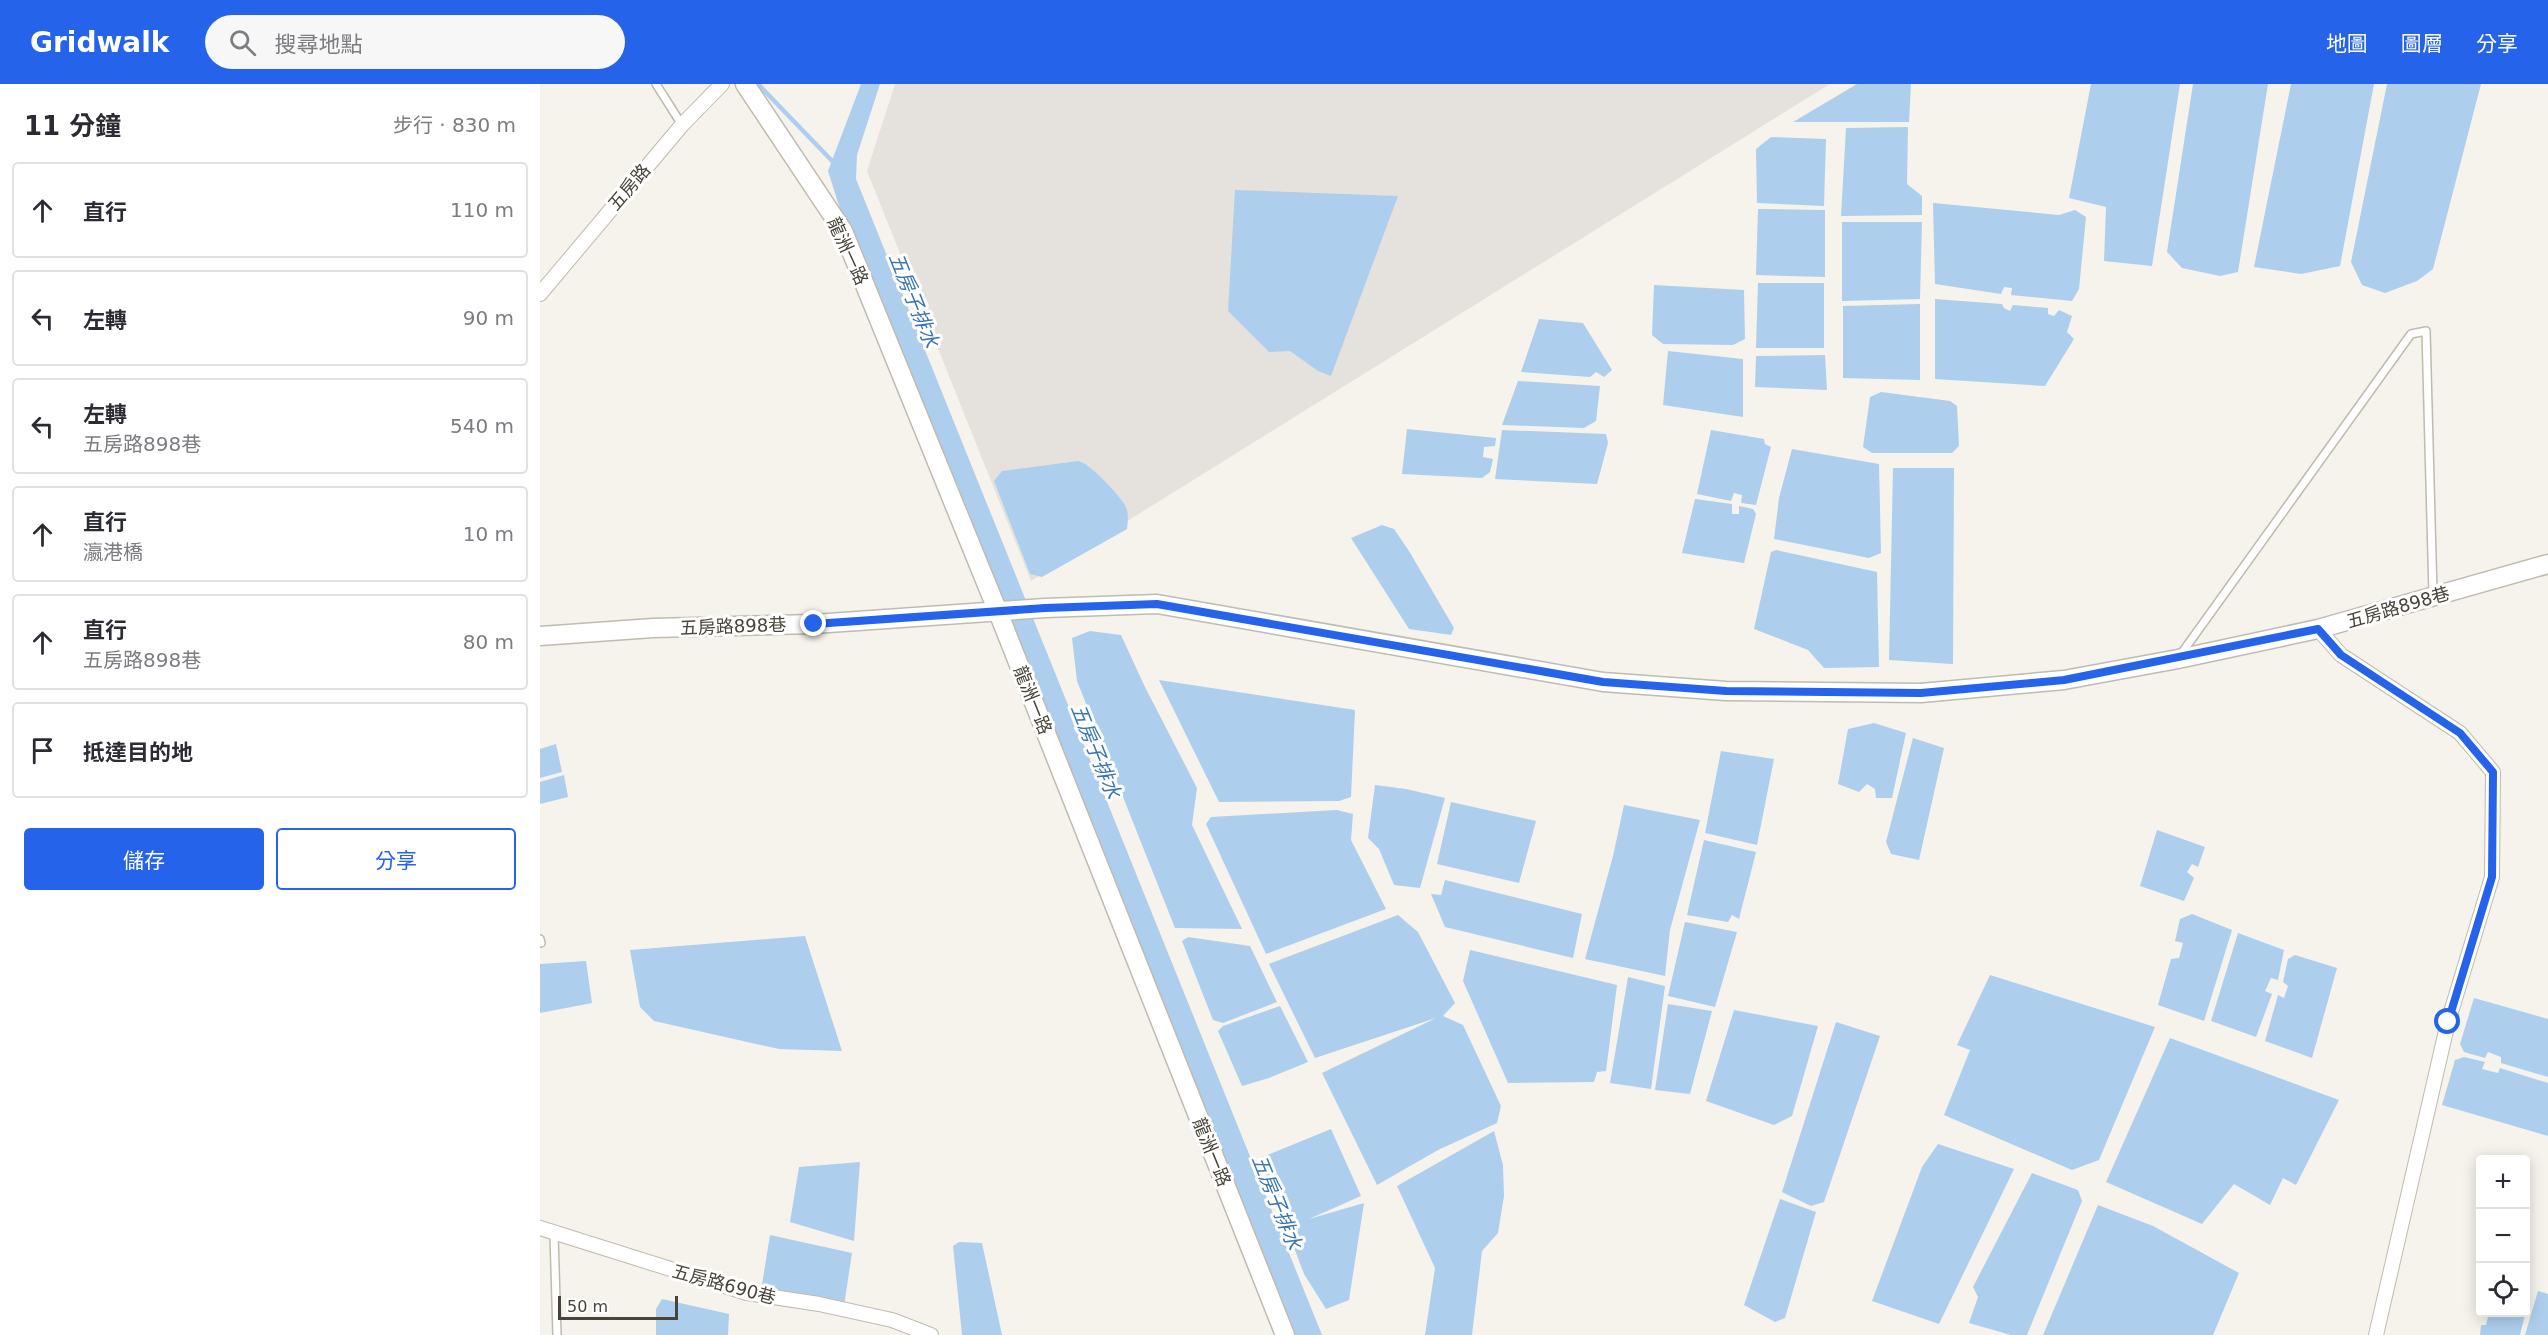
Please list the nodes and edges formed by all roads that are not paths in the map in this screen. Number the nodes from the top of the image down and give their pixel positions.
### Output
1 (656, 84) edge
2 (722, 84) edge
3 (745, 84) edge
4 (682, 125) junction
5 (540, 294) edge
6 (2548, 564) edge
7 (2433, 596) junction
8 (998, 612) junction
9 (2318, 629) junction
10 (540, 636) edge
11 (2178, 659) junction
12 (540, 1228) edge
13 (554, 1234) junction
14 (557, 1335) edge
15 (931, 1335) edge
16 (1285, 1335) edge
17 (2376, 1335) edge

1 - 4 lane
2 - 4 street, 五房路
3 - 8 street, 龍洲一路
4 - 5 street, 五房路
6 - 7 street, 五房路898巷
7 - 9 street, 五房路898巷
7 - 11 lane
8 - 10 street, 五房路898巷
8 - 11 street, 五房路898巷
8 - 16 street, 龍洲一路
9 - 11 street, 五房路898巷
9 - 17 street
12 - 13 street, 五房路690巷
13 - 14 lane
13 - 15 street, 五房路690巷

